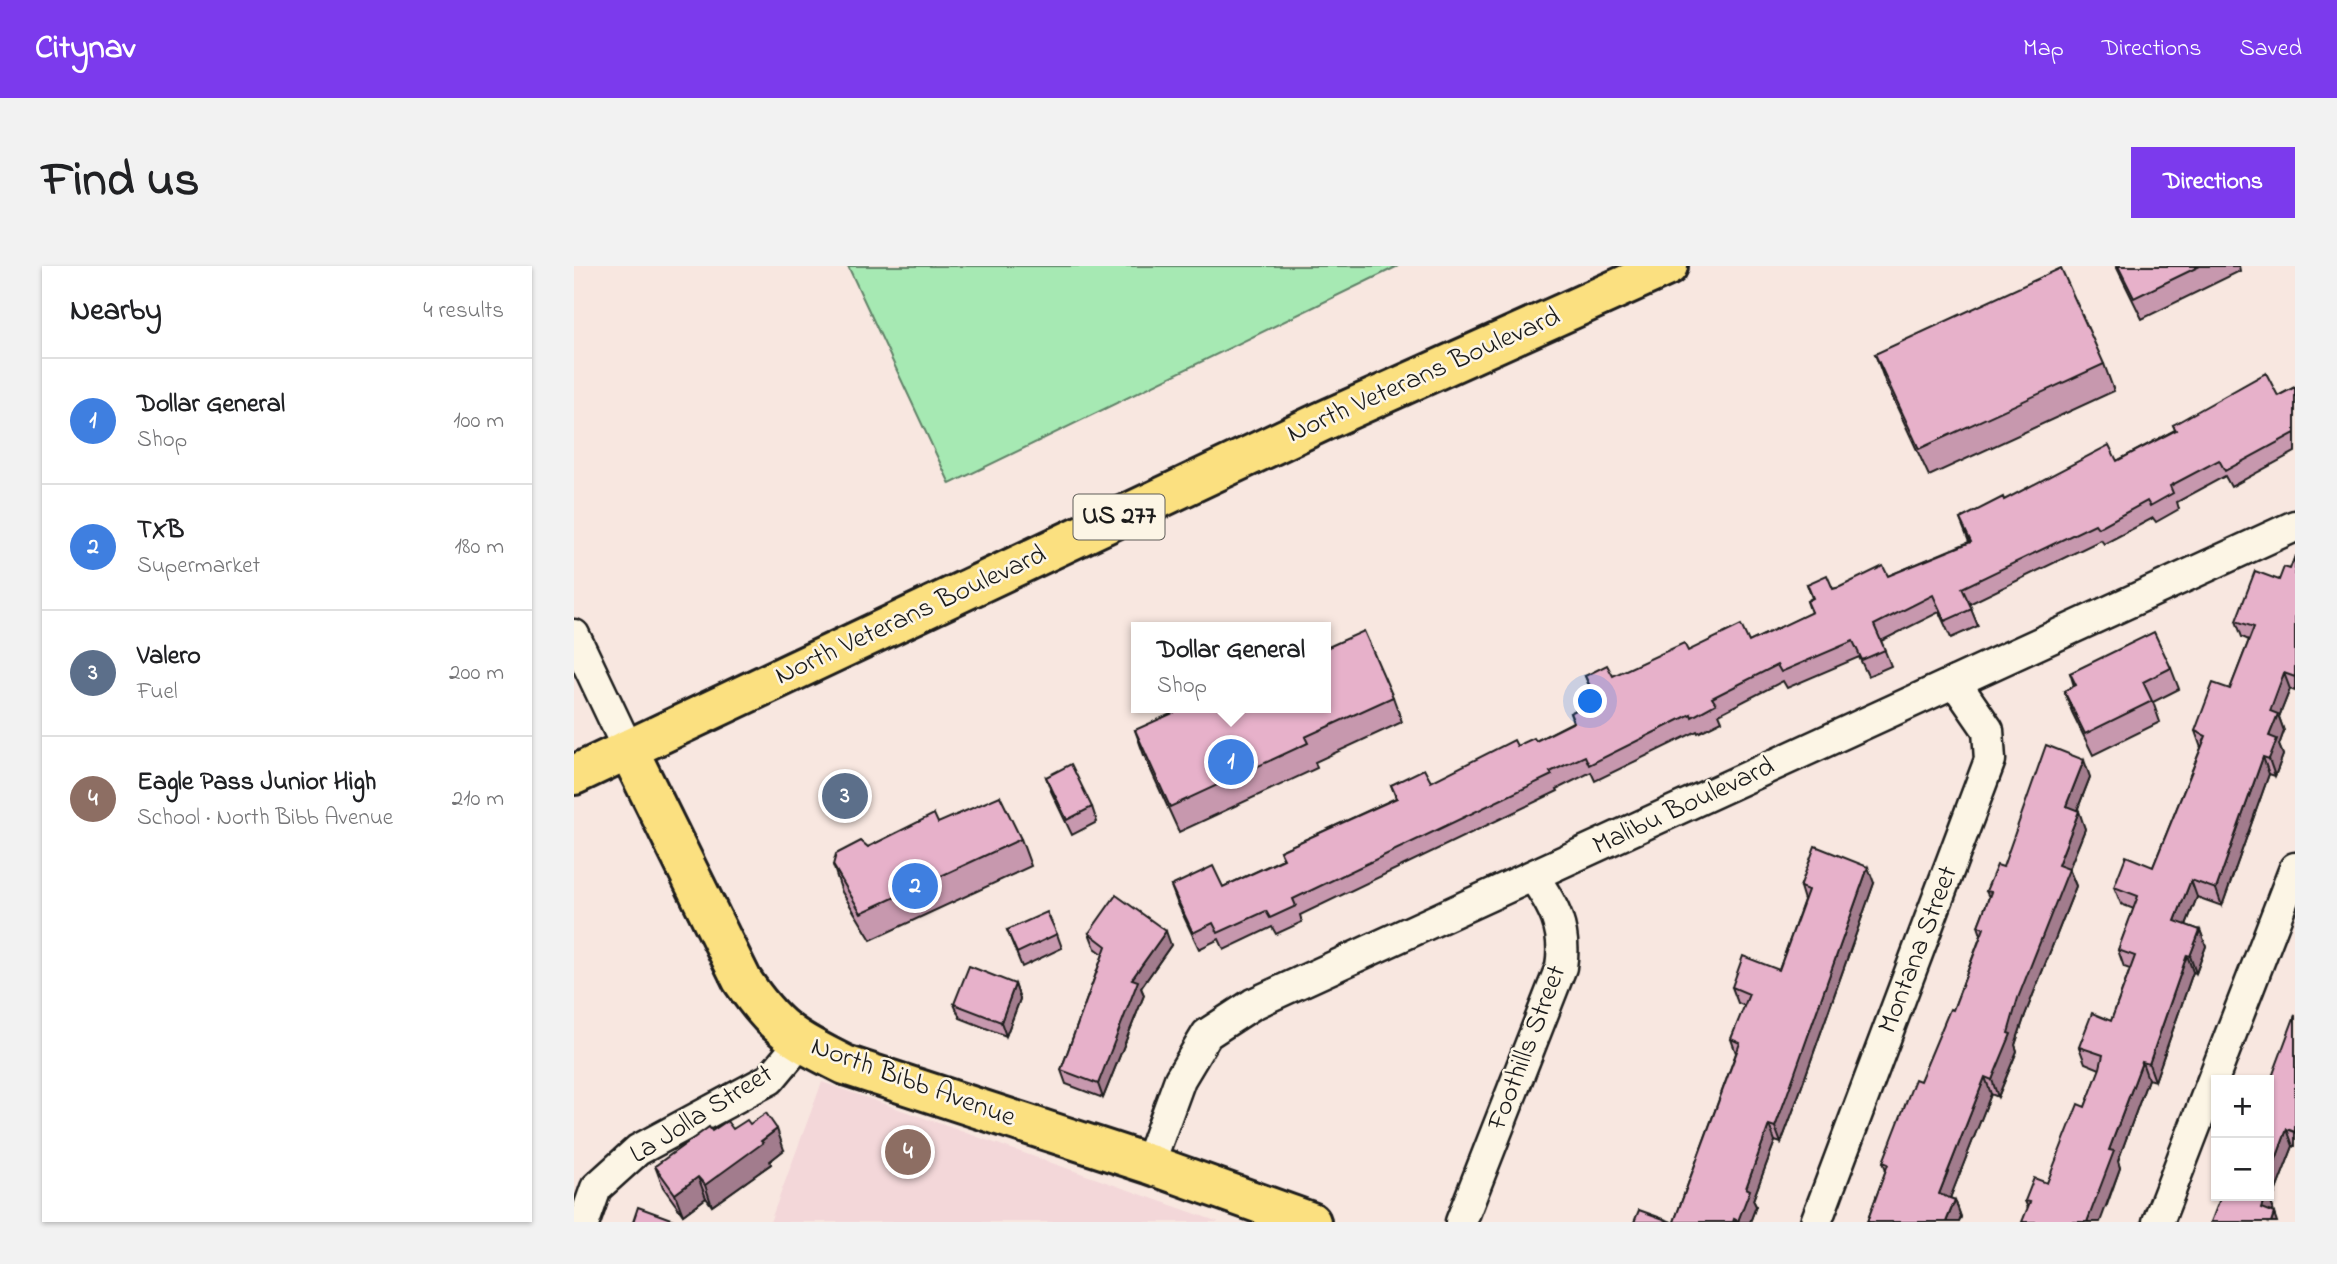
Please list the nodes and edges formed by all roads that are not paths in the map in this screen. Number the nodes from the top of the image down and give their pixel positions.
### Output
1 (1668, 266) edge
2 (2295, 526) edge
3 (574, 635) edge
4 (1955, 682) junction
5 (628, 749) junction
6 (574, 775) edge
7 (2295, 869) edge
8 (1533, 876) junction
9 (800, 1043) junction
10 (1149, 1164) junction
11 (584, 1222) edge
12 (1311, 1222) edge
13 (1461, 1222) edge
14 (1816, 1222) edge
15 (2158, 1222) edge

1 - 5 main road, North Veterans Boulevard / US 277
2 - 4 street, Malibu Boulevard
3 - 5 street
4 - 8 street, Malibu Boulevard
4 - 14 street, Montana Street
5 - 6 main road, North Veterans Boulevard / US 277
5 - 9 main road, North Bibb Avenue
7 - 15 street
8 - 10 street, Malibu Boulevard
8 - 13 street, Foothills Street
9 - 10 main road, North Bibb Avenue
9 - 11 street, La Jolla Street
10 - 12 main road, North Bibb Avenue

